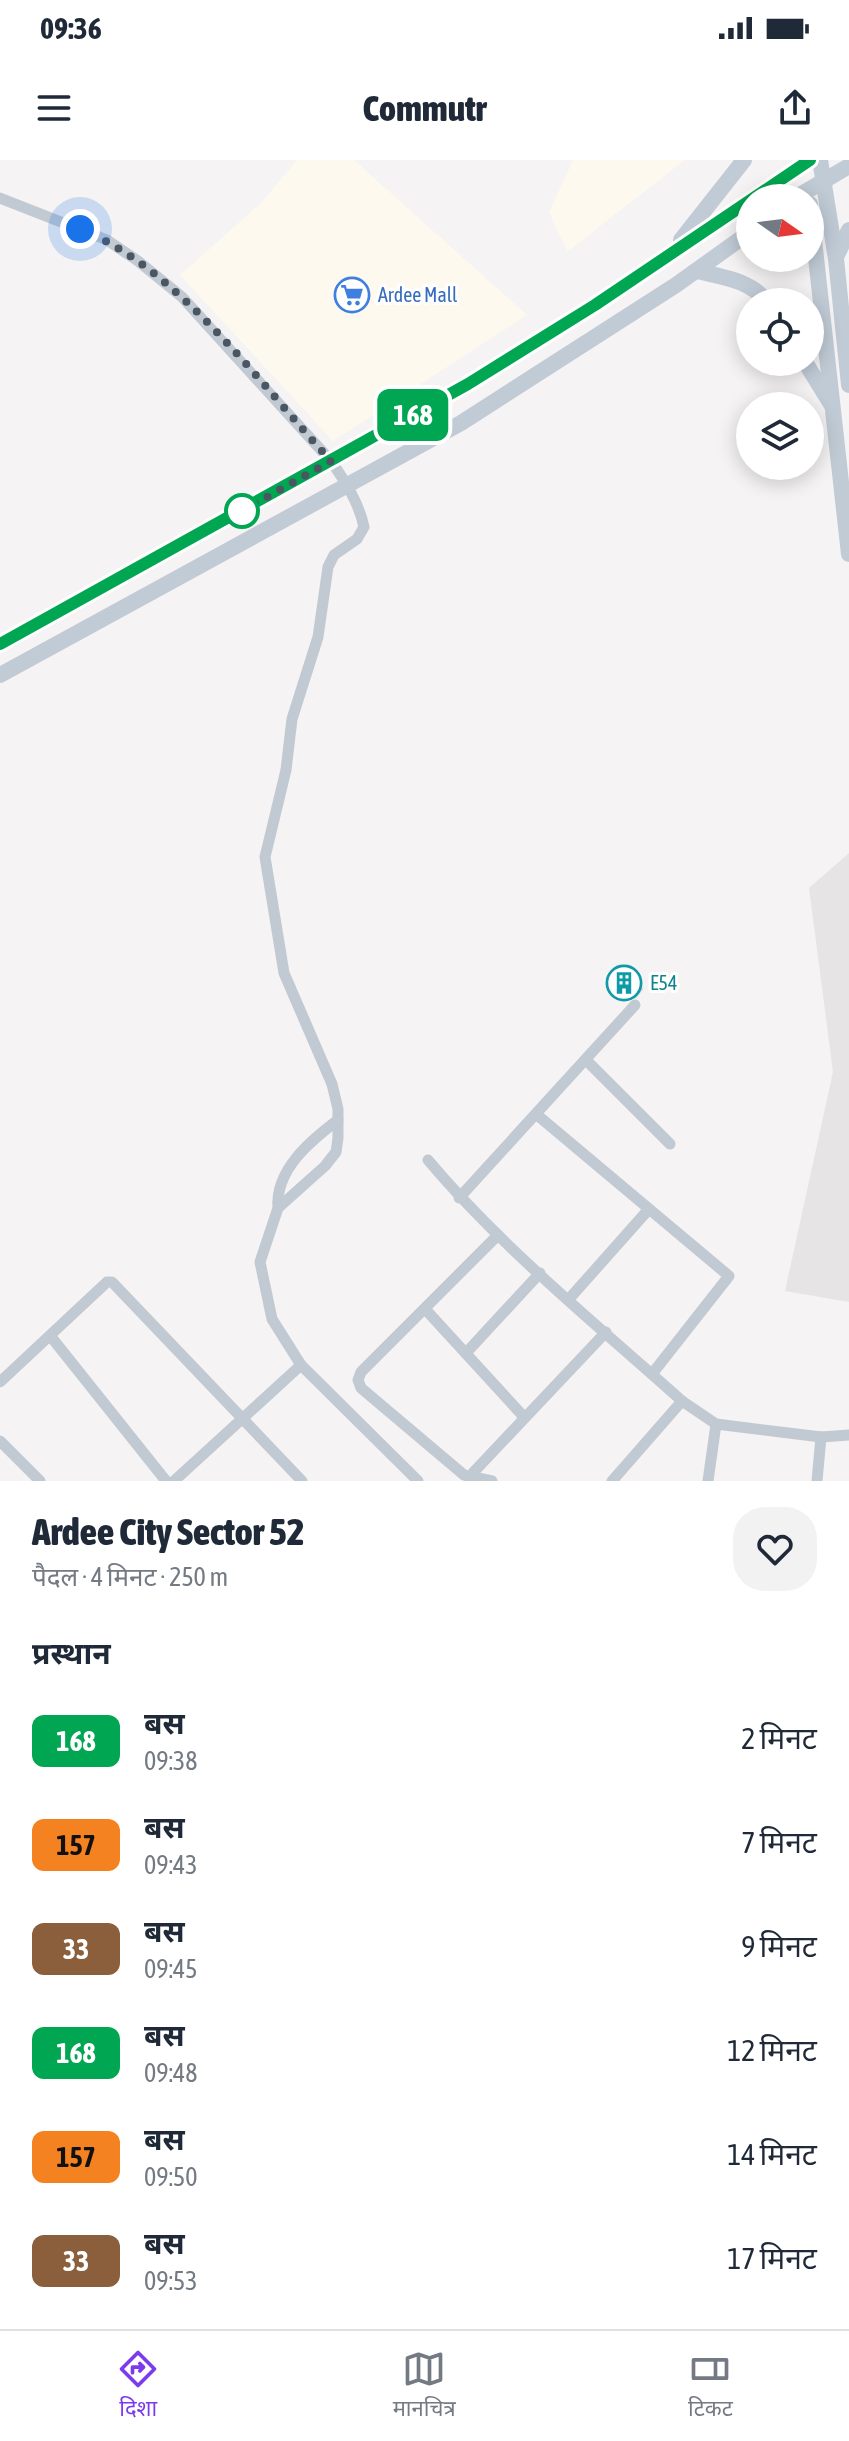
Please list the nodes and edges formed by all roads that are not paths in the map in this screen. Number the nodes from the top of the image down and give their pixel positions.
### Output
1 (744, 160) edge
2 (809, 161) edge
3 (849, 166) edge
4 (824, 179) junction
5 (807, 184) edge
6 (819, 184) edge
7 (0, 198) edge
8 (848, 235) edge
9 (736, 242) edge
10 (668, 257) junction
11 (836, 259) junction
12 (697, 271) junction
13 (816, 272) edge
14 (753, 288) edge
15 (814, 376) edge
16 (849, 385) edge
17 (834, 409) junction
18 (331, 461) junction
19 (348, 485) junction
20 (849, 554) edge
21 (0, 644) edge
22 (0, 675) edge
23 (635, 1005) dead end
24 (586, 1060) junction
25 (536, 1114) junction
26 (338, 1120) junction
27 (670, 1144) dead end
28 (428, 1160) dead end
29 (459, 1198) junction
30 (278, 1208) junction
31 (649, 1209) junction
32 (498, 1235) junction
33 (540, 1273) junction
34 (569, 1299) junction
35 (426, 1310) junction
36 (606, 1332) junction
37 (52, 1338) junction
38 (466, 1353) junction
39 (301, 1365) junction
40 (652, 1374) junction
41 (0, 1382) edge
42 (682, 1401) junction
43 (524, 1417) junction
44 (243, 1421) junction
45 (716, 1424) junction
46 (849, 1435) edge
47 (821, 1437) junction
48 (0, 1441) edge
49 (469, 1477) junction
50 (40, 1481) edge
51 (166, 1481) edge
52 (174, 1481) edge
53 (302, 1481) edge
54 (418, 1481) edge
55 (492, 1481) edge
56 (612, 1481) edge
57 (708, 1481) edge
58 (817, 1481) edge

1 - 10 main road
2 - 4 main road
2 - 5 main road
2 - 10 main road
3 - 4 main road
4 - 6 main road
4 - 11 main road
7 - 18 street
8 - 11 main road
9 - 12 main road
10 - 18 main road
11 - 16 main road
12 - 14 main road
12 - 19 main road
13 - 17 main road
15 - 17 main road
17 - 20 main road
18 - 19 street
18 - 21 main road
19 - 22 main road
19 - 26 street
23 - 24 street
24 - 25 street
24 - 27 street
25 - 29 street
25 - 31 street
26 - 30 street
26 - 30 street
28 - 29 street
29 - 32 street
30 - 39 street
31 - 34 street
31 - 40 street
32 - 33 street
32 - 35 street
33 - 34 street
33 - 38 street
34 - 36 street
35 - 38 street
35 - 49 street
36 - 40 street
36 - 43 street
37 - 41 street
37 - 44 street
37 - 51 street
38 - 43 street
39 - 44 street
39 - 54 street
40 - 42 street
42 - 45 street
42 - 56 street
43 - 49 street
44 - 52 street
44 - 53 street
45 - 47 street
45 - 57 street
46 - 47 street
47 - 58 street
48 - 50 street
49 - 55 street

